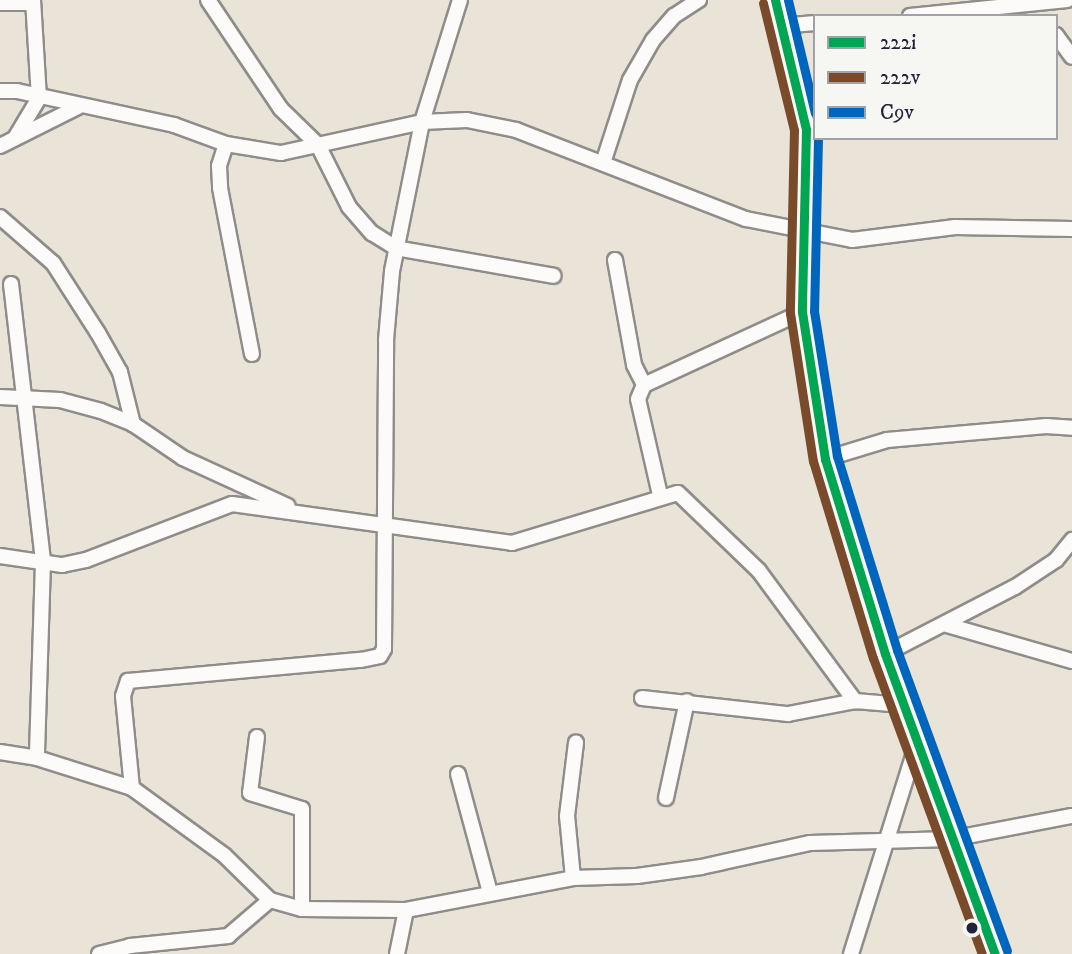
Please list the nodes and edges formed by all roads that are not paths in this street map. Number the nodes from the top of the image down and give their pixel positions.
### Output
1 (208, 0) edge
2 (460, 0) edge
3 (699, 0) edge
4 (775, 0) edge
5 (1068, 0) edge
6 (33, 2) edge
7 (0, 3) edge
8 (1037, 10) edge
9 (952, 14) edge
10 (813, 23) edge
11 (781, 26) junction
12 (1058, 38) edge
13 (1072, 57) edge
14 (0, 91) edge
15 (39, 97) junction
16 (78, 107) junction
17 (422, 122) junction
18 (15, 138) junction
19 (226, 144) junction
20 (318, 145) junction
21 (0, 146) edge
22 (603, 163) junction
23 (0, 217) edge
24 (1072, 229) edge
25 (807, 233) junction
26 (397, 248) junction
27 (615, 260) dead end
28 (554, 275) dead end
29 (11, 284) dead end
30 (802, 312) junction
31 (253, 354) dead end
32 (644, 385) junction
33 (26, 396) junction
34 (0, 397) edge
35 (133, 424) junction
36 (1072, 428) edge
37 (825, 459) junction
38 (660, 495) junction
39 (296, 511) junction
40 (383, 524) junction
41 (1072, 540) edge
42 (0, 556) edge
43 (43, 562) junction
44 (947, 625) junction
45 (886, 654) junction
46 (1072, 661) edge
47 (642, 698) dead end
48 (687, 701) junction
49 (855, 701) junction
50 (903, 705) junction
51 (257, 737) dead end
52 (576, 743) dead end
53 (917, 744) junction
54 (0, 752) edge
55 (37, 758) junction
56 (458, 774) dead end
57 (132, 788) junction
58 (666, 798) dead end
59 (1072, 816) edge
60 (951, 839) junction
61 (888, 842) junction
62 (573, 878) junction
63 (491, 893) junction
64 (270, 900) junction
65 (302, 909) junction
66 (406, 910) junction
67 (170, 949) edge
68 (99, 954) edge
69 (397, 954) edge
70 (851, 954) edge
71 (995, 954) edge

1 - 20 street
2 - 17 street
3 - 22 street
4 - 11 street
5 - 8 street
6 - 7 street
6 - 15 street
8 - 9 street
10 - 11 street
11 - 25 street
12 - 13 street
14 - 15 street
15 - 16 street
15 - 18 street
16 - 18 street
16 - 19 street
17 - 20 street
17 - 22 street
17 - 26 street
18 - 21 street
19 - 20 street
19 - 31 street
20 - 26 street
22 - 25 street
23 - 35 street
24 - 25 street
25 - 30 street
26 - 28 street
26 - 40 street
27 - 32 street
29 - 33 street
30 - 32 street
30 - 37 street
32 - 38 street
33 - 34 street
33 - 35 street
33 - 43 street
35 - 39 street
36 - 37 street
37 - 45 street
38 - 40 street
38 - 49 street
39 - 40 street
39 - 43 street
40 - 57 street
41 - 44 street
42 - 43 street
43 - 55 street
44 - 45 street
44 - 46 street
45 - 50 street
47 - 48 street
48 - 49 street
48 - 58 street
49 - 50 street
50 - 53 street
51 - 65 street
52 - 62 street
53 - 60 street
53 - 61 street
54 - 55 street
55 - 57 street
56 - 63 street
57 - 64 street
59 - 60 street
60 - 61 street
60 - 71 street
61 - 62 street
61 - 70 street
62 - 63 street
63 - 66 street
64 - 65 street
64 - 67 street
65 - 66 street
66 - 69 street
67 - 68 street

